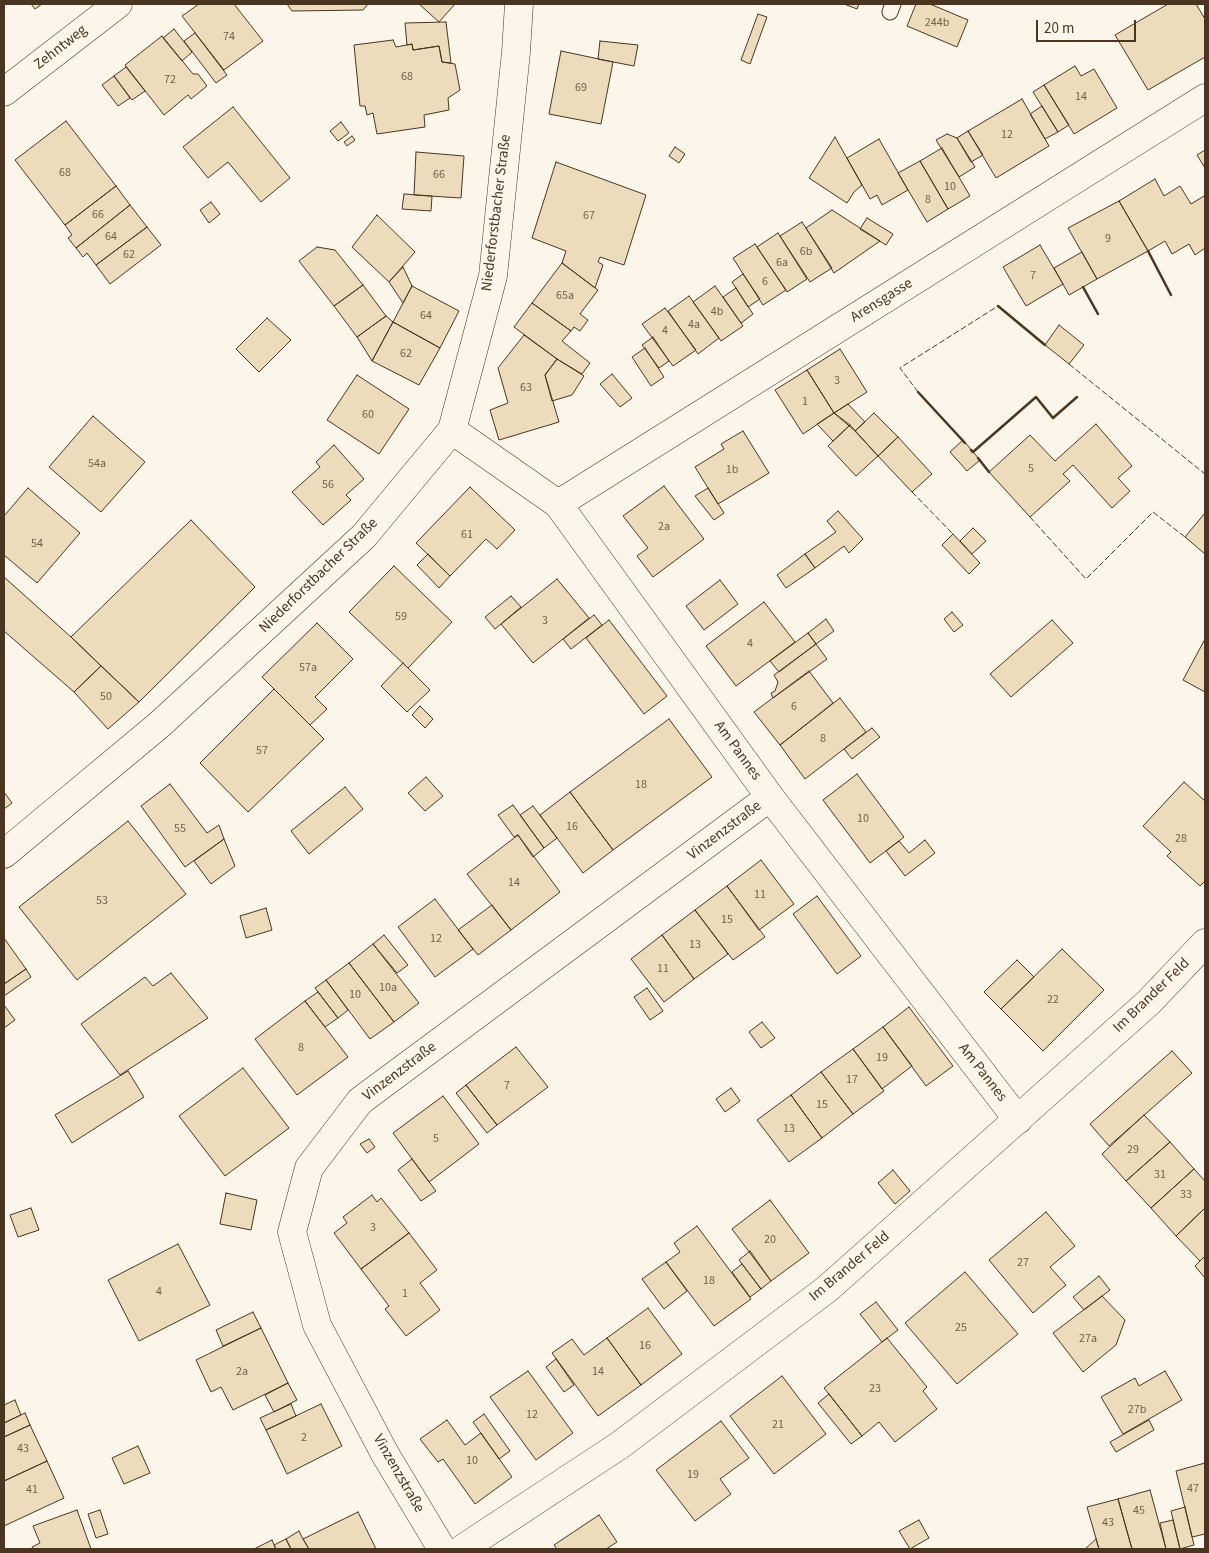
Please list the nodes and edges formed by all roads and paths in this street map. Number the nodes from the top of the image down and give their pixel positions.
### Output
1 (118, 4) edge
2 (519, 4) edge
3 (4, 92) edge
4 (1205, 98) edge
5 (452, 430) junction
6 (558, 504) junction
7 (770, 797) junction
8 (4, 854) edge
9 (1205, 943) edge
10 (1018, 1120) junction
11 (442, 1549) edge
12 (462, 1549) edge

1 - 3 street, Zehntweg
2 - 5 street, Niederforstbacher Straße
4 - 6 street, Arensgasse
5 - 6 street, Am Pannes
5 - 8 street, Niederforstbacher Straße
6 - 7 street, Am Pannes
7 - 10 street, Am Pannes
7 - 11 street, Vinzenzstraße
9 - 10 street, Im Brander Feld
10 - 12 street, Im Brander Feld

